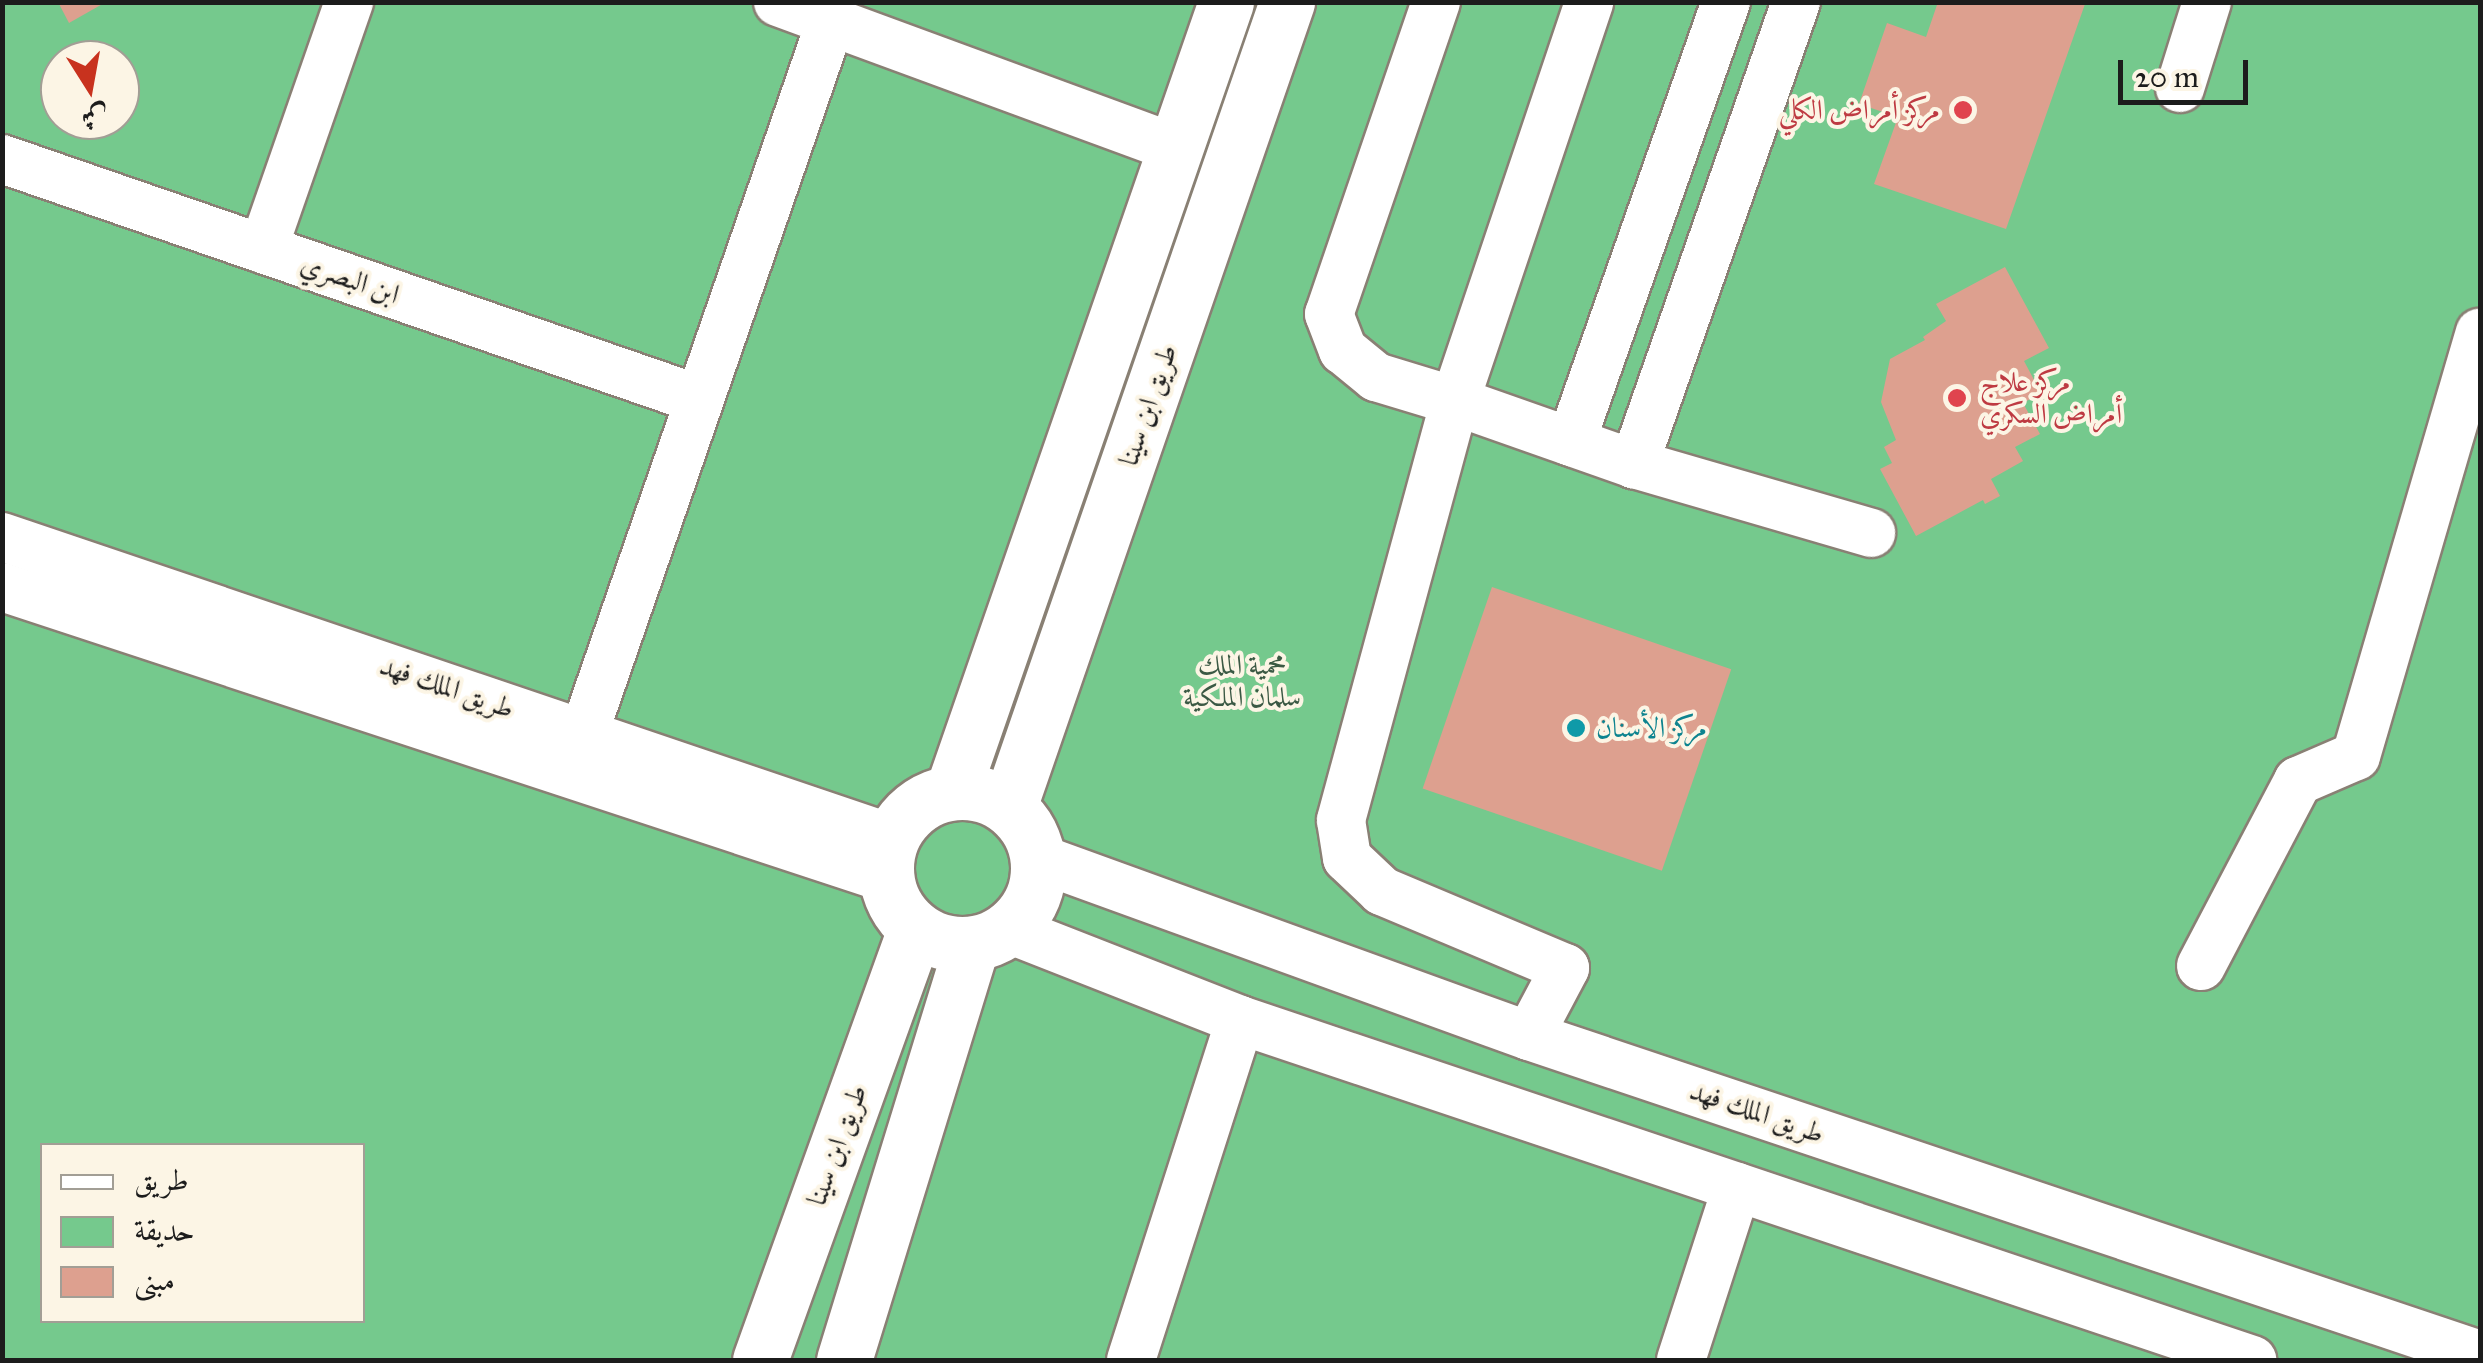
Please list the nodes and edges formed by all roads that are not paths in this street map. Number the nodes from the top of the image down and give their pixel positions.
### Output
1 (349, 2) edge
2 (778, 2) edge
3 (1226, 2) edge
4 (1287, 2) edge
5 (1436, 2) edge
6 (1589, 2) edge
7 (1726, 2) edge
8 (1796, 2) edge
9 (2207, 2) edge
10 (831, 21) junction
11 (2180, 88) dead end
12 (1177, 149) junction
13 (2, 159) edge
14 (262, 249) junction
15 (2480, 332) edge
16 (698, 399) junction
17 (1455, 401) junction
18 (1572, 442) junction
19 (1634, 464) junction
20 (1872, 534) dead end
21 (2, 537) edge
22 (2, 587) edge
23 (584, 733) junction
24 (952, 792) junction
25 (1009, 807) junction
26 (888, 858) junction
27 (1038, 858) junction
28 (914, 929) junction
29 (990, 937) junction
30 (2200, 966) dead end
31 (1240, 1020) junction
32 (1529, 1036) junction
33 (1737, 1187) junction
34 (2480, 1356) edge
35 (760, 1360) edge
36 (844, 1360) edge
37 (1131, 1360) edge
38 (1681, 1360) edge
39 (2252, 1360) edge

1 - 14 street
2 - 10 street
3 - 12 main road, طريق ابن سينا
4 - 25 main road, طريق ابن سينا
5 - 17 street
6 - 17 street
7 - 18 street
8 - 19 street
9 - 11 street
10 - 12 street
10 - 16 street
12 - 24 main road, طريق ابن سينا
13 - 14 street, ابن البصري
14 - 16 street, ابن البصري
15 - 30 street
16 - 23 street
17 - 18 street
17 - 32 street
18 - 19 street
19 - 20 street
21 - 23 street, طريق الملك فهد
22 - 26 street, طريق الملك فهد
23 - 26 street, طريق الملك فهد
24 - 25 main road
24 - 26 main road
25 - 27 main road
26 - 28 main road
27 - 29 main road
27 - 32 street, طريق الملك فهد
28 - 29 main road
28 - 35 main road, طريق ابن سينا
29 - 31 street
29 - 36 main road
31 - 33 street
31 - 37 street
32 - 34 street, طريق الملك فهد
33 - 38 street
33 - 39 street

